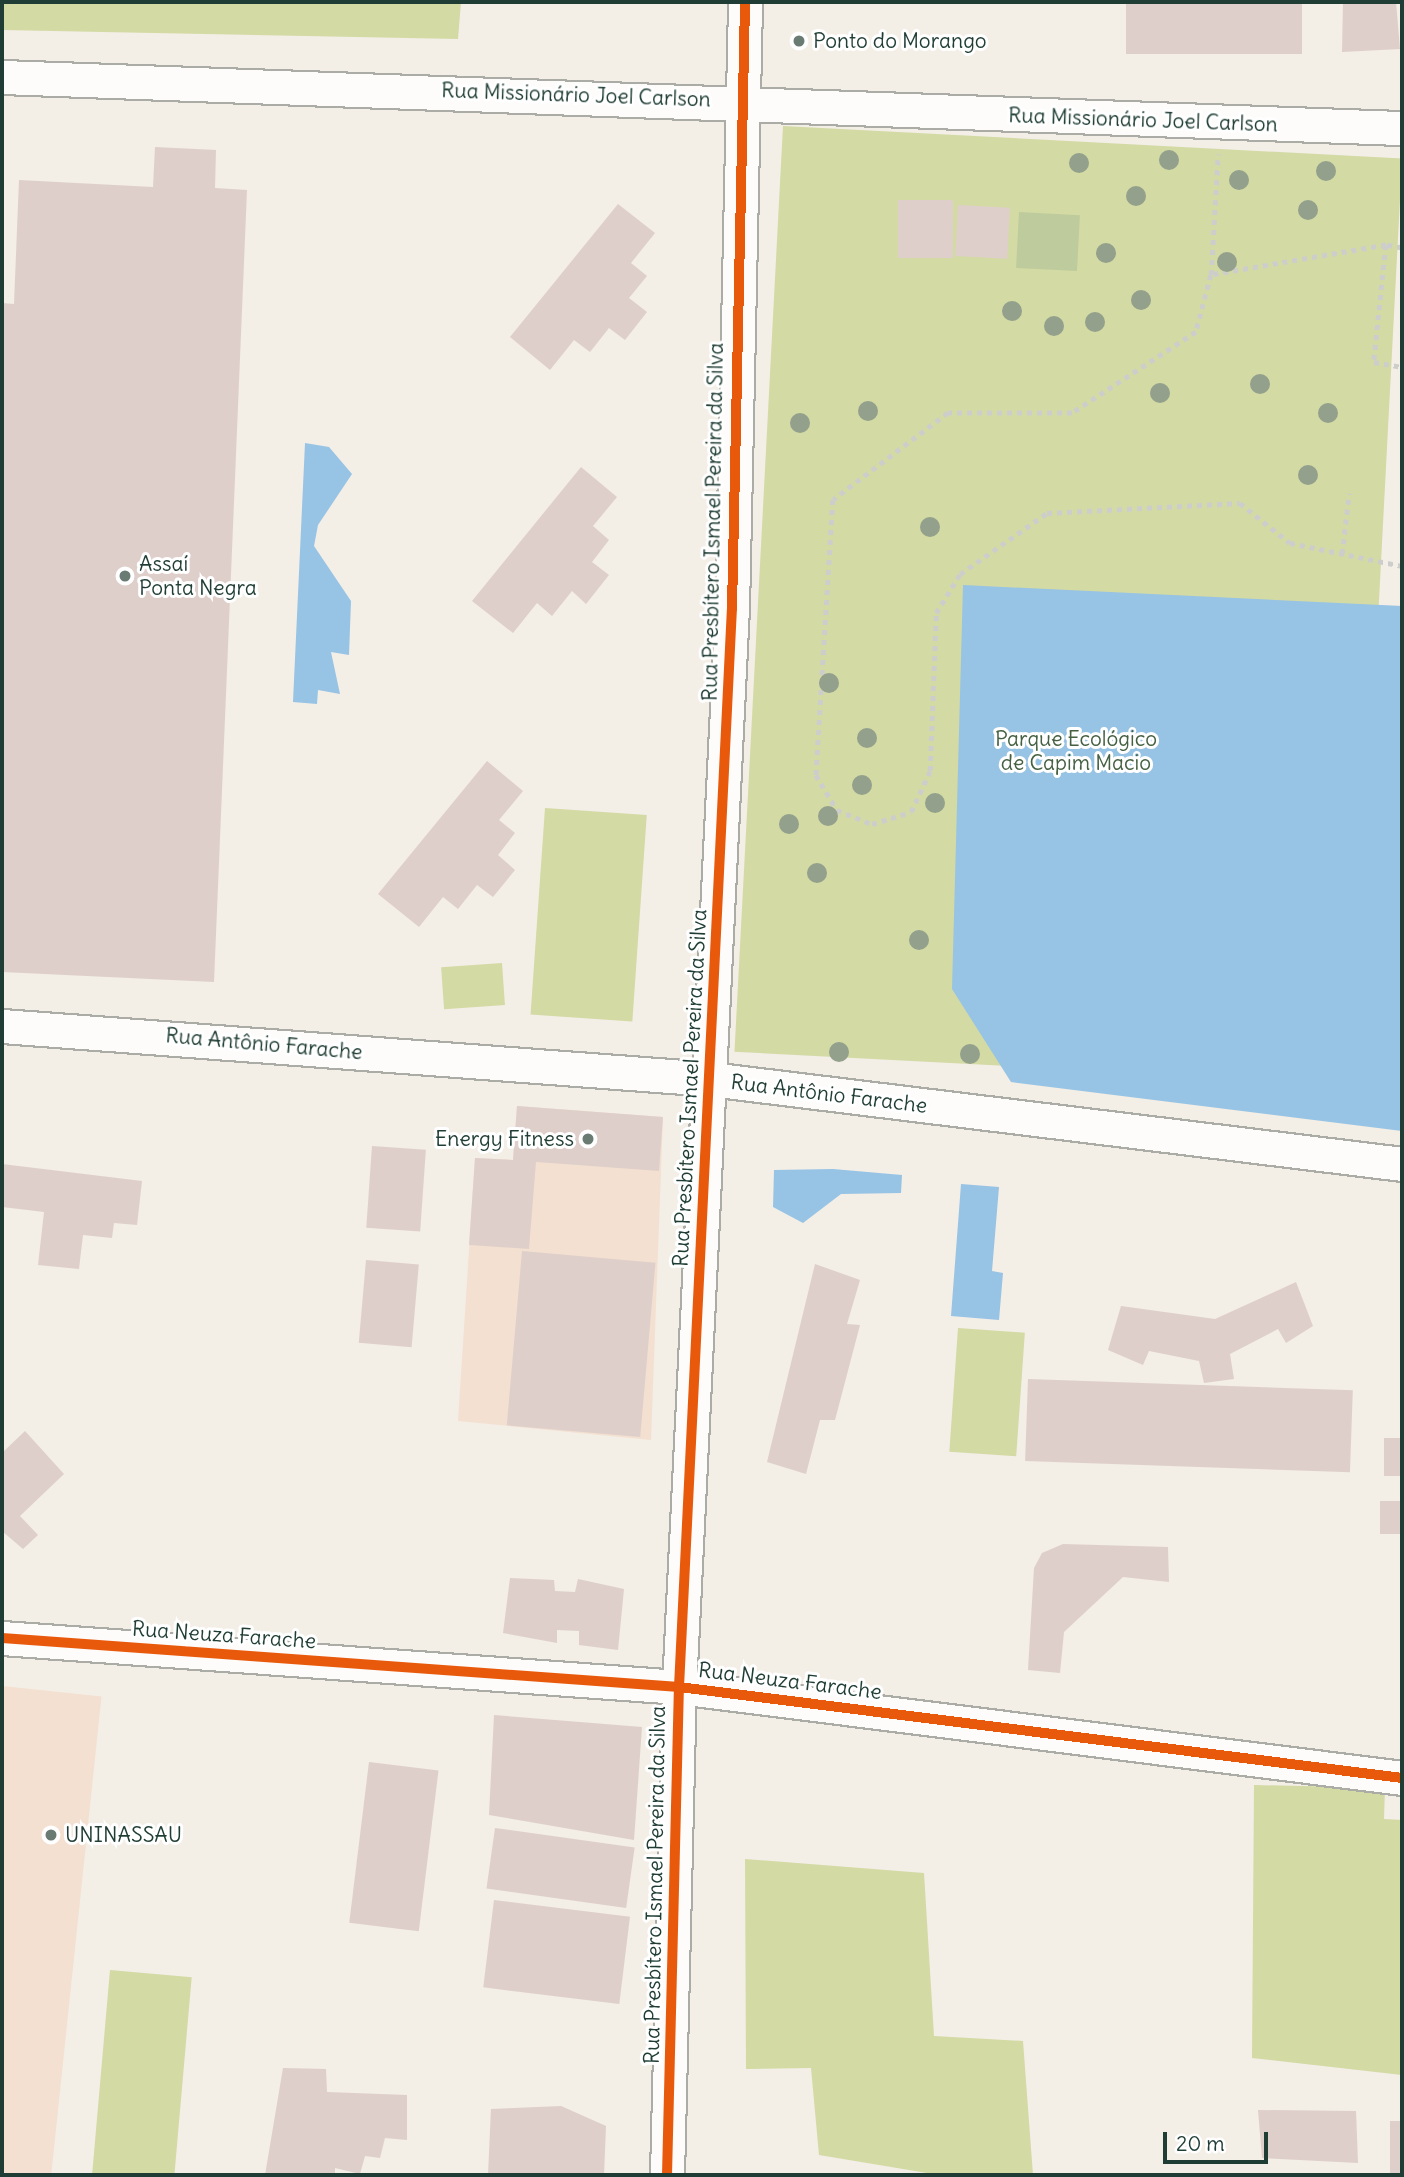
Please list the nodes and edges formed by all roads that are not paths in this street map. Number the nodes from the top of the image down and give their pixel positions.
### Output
1 (745, 2) edge
2 (2, 77) edge
3 (741, 101) junction
4 (1402, 128) edge
5 (2, 1026) edge
6 (710, 1079) junction
7 (1402, 1164) edge
8 (2, 1638) edge
9 (679, 1687) junction
10 (1402, 1778) edge
11 (667, 2175) edge

1 - 3 street, Rua Presbítero Ismael Pereira da Silva
2 - 3 street, Rua Missionário Joel Carlson
3 - 4 street, Rua Missionário Joel Carlson
3 - 6 street, Rua Presbítero Ismael Pereira da Silva
5 - 6 street, Rua Antônio Farache
6 - 7 street, Rua Antônio Farache
6 - 9 street, Rua Presbítero Ismael Pereira da Silva
8 - 9 street, Rua Neuza Farache
9 - 10 street, Rua Neuza Farache
9 - 11 street, Rua Presbítero Ismael Pereira da Silva

